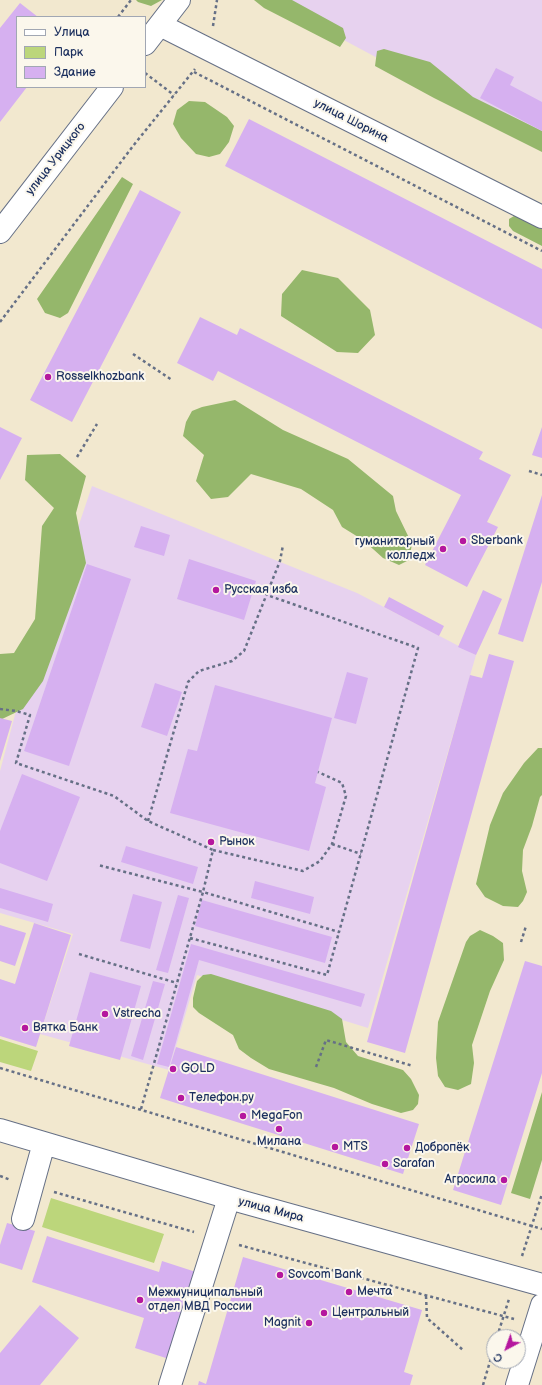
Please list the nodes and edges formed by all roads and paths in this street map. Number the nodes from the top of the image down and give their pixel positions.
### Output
1 (131, 0) edge
2 (217, 0) edge
3 (176, 1) edge
4 (119, 16) edge
5 (160, 25) junction
6 (146, 43) edge
7 (210, 50) junction
8 (194, 72) junction
9 (146, 74) edge
10 (111, 88) edge
11 (174, 95) junction
12 (542, 217) edge
13 (0, 232) edge
14 (542, 251) edge
15 (0, 322) edge
16 (134, 354) dead end
17 (172, 380) dead end
18 (97, 424) dead end
19 (77, 457) dead end
20 (528, 471) dead end
21 (542, 475) edge
22 (284, 545) dead end
23 (267, 595) junction
24 (0, 709) edge
25 (318, 772) dead end
26 (148, 821) junction
27 (332, 844) junction
28 (213, 850) junction
29 (361, 854) junction
30 (98, 865) dead end
31 (203, 892) junction
32 (526, 926) dead end
33 (339, 932) junction
34 (190, 938) junction
35 (521, 942) dead end
36 (79, 954) dead end
37 (177, 983) junction
38 (413, 1066) dead end
39 (316, 1067) dead end
40 (0, 1068) edge
41 (141, 1109) junction
42 (0, 1130) edge
43 (44, 1143) junction
44 (0, 1176) edge
45 (33, 1186) junction
46 (236, 1200) junction
47 (23, 1219) dead end
48 (542, 1229) edge
49 (223, 1240) junction
50 (542, 1285) edge
51 (426, 1296) junction
52 (542, 1305) edge
53 (499, 1329) edge
54 (463, 1350) dead end
55 (488, 1369) edge
56 (170, 1385) edge
57 (184, 1385) edge
58 (483, 1385) edge
59 (517, 1385) edge

1 - 4 path
2 - 7 path
3 - 5 street
5 - 6 street
5 - 7 street, улица Шорина
7 - 8 path
7 - 12 street, улица Шорина
8 - 11 path
8 - 14 path
9 - 11 path
10 - 13 street, улица Урицкого
11 - 15 path
16 - 17 path
18 - 19 path
20 - 21 path
22 - 23 path
23 - 26 path
23 - 29 path
24 - 26 path
25 - 27 path
26 - 28 path
27 - 28 path
27 - 29 path
28 - 31 path
29 - 33 path
30 - 31 path
31 - 33 path
31 - 34 path
32 - 35 path
33 - 34 path
34 - 37 path
36 - 37 path
37 - 41 path
38 - 39 path
40 - 41 path
41 - 48 path
42 - 43 street, улица Мира
43 - 45 street
43 - 46 street, улица Мира
44 - 45 path
45 - 47 street
45 - 49 path
46 - 49 street
46 - 50 street, улица Мира
49 - 51 path
49 - 56 street
49 - 57 street
51 - 53 path
51 - 54 path
52 - 59 street
55 - 58 path

